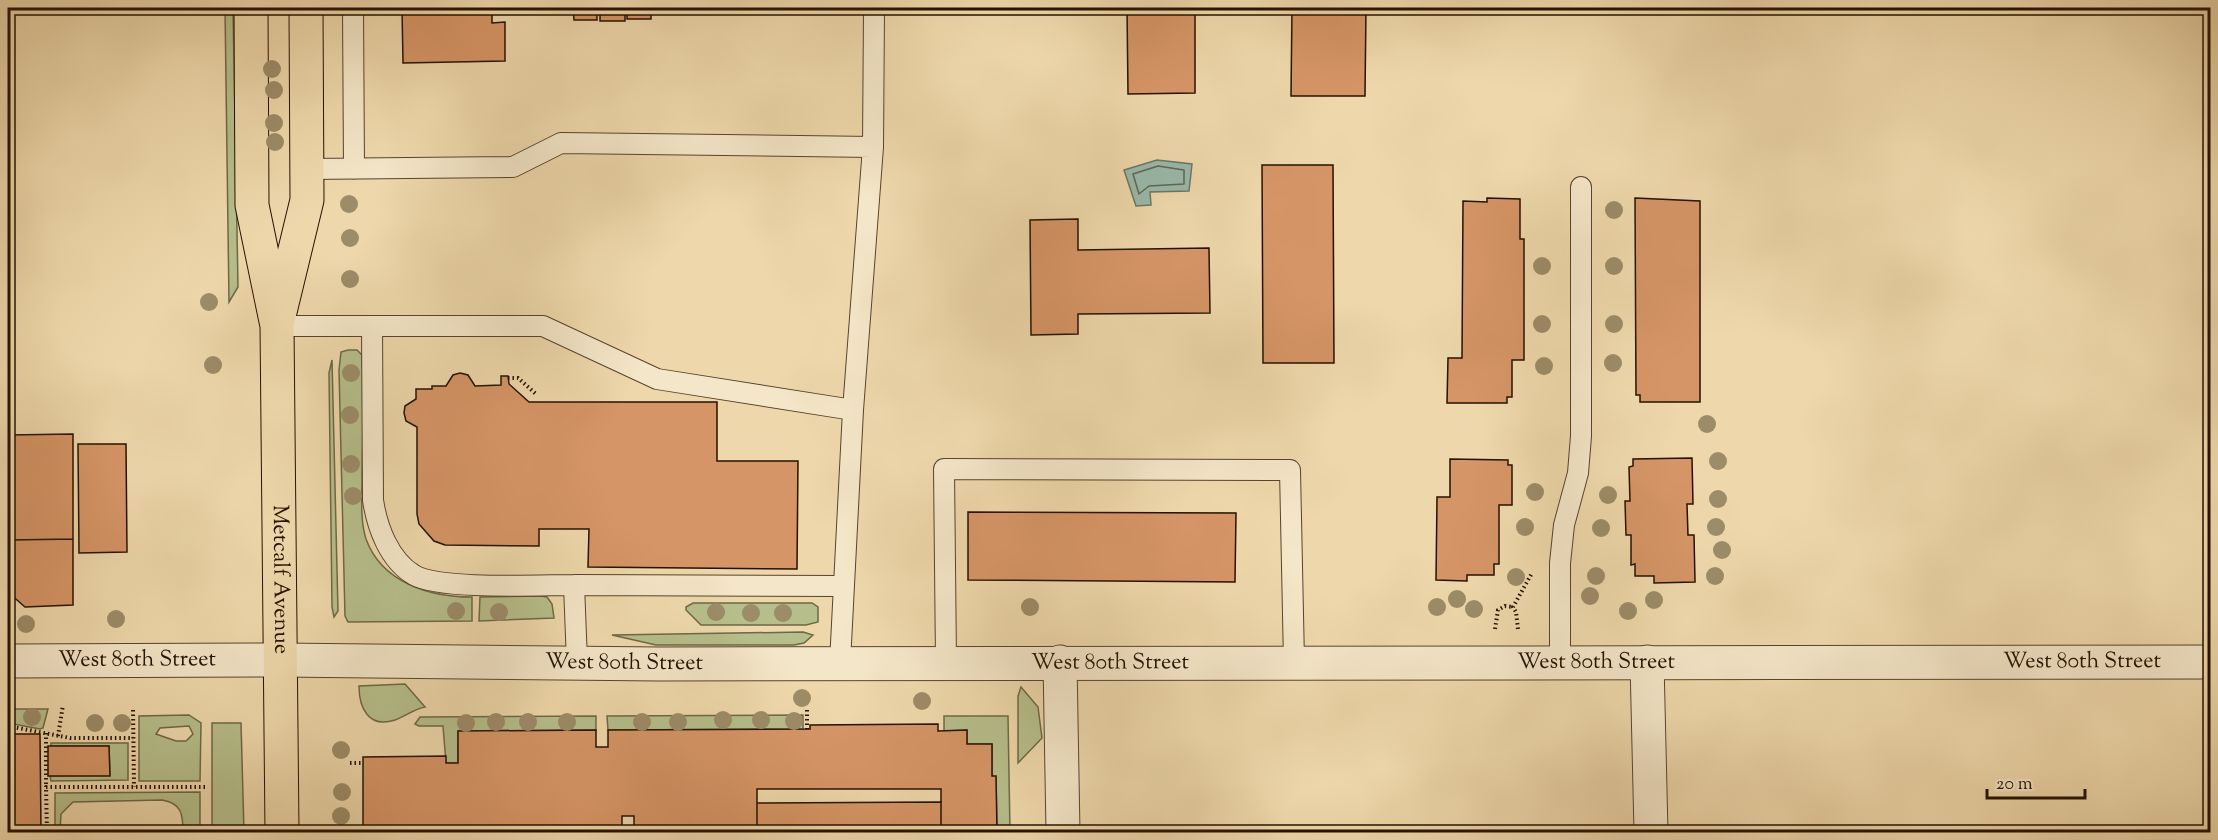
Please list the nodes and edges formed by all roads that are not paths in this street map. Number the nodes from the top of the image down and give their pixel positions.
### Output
1 (251, 8) edge
2 (306, 8) edge
3 (353, 8) edge
4 (874, 8) edge
5 (873, 147) junction
6 (307, 169) junction
7 (354, 169) junction
8 (1581, 188) dead end
9 (277, 326) junction
10 (372, 326) junction
11 (853, 410) junction
12 (574, 585) junction
13 (842, 586) junction
14 (280, 660) junction
15 (8, 661) edge
16 (577, 662) junction
17 (945, 662) junction
18 (1060, 662) junction
19 (1294, 662) junction
20 (1560, 662) junction
21 (1647, 662) junction
22 (2211, 662) edge
23 (840, 663) junction
24 (282, 832) edge
25 (1063, 832) edge
26 (1651, 832) edge

1 - 9 main road, Metcalf Avenue
2 - 6 main road, Metcalf Avenue
3 - 7 lane
4 - 5 lane
5 - 7 lane
5 - 11 lane
6 - 7 lane
6 - 9 main road, Metcalf Avenue
8 - 20 lane
9 - 10 lane
9 - 14 main road, Metcalf Avenue
10 - 11 lane
10 - 12 lane
11 - 13 lane
12 - 13 lane
12 - 16 lane
13 - 23 lane
14 - 15 street, West 80th Street
14 - 16 street, West 80th Street
14 - 24 main road, Metcalf Avenue
16 - 23 street, West 80th Street
17 - 18 street, West 80th Street
17 - 19 lane
17 - 23 street, West 80th Street
18 - 19 street, West 80th Street
18 - 25 street
19 - 20 street, West 80th Street
20 - 21 street, West 80th Street
21 - 22 street, West 80th Street
21 - 26 street

